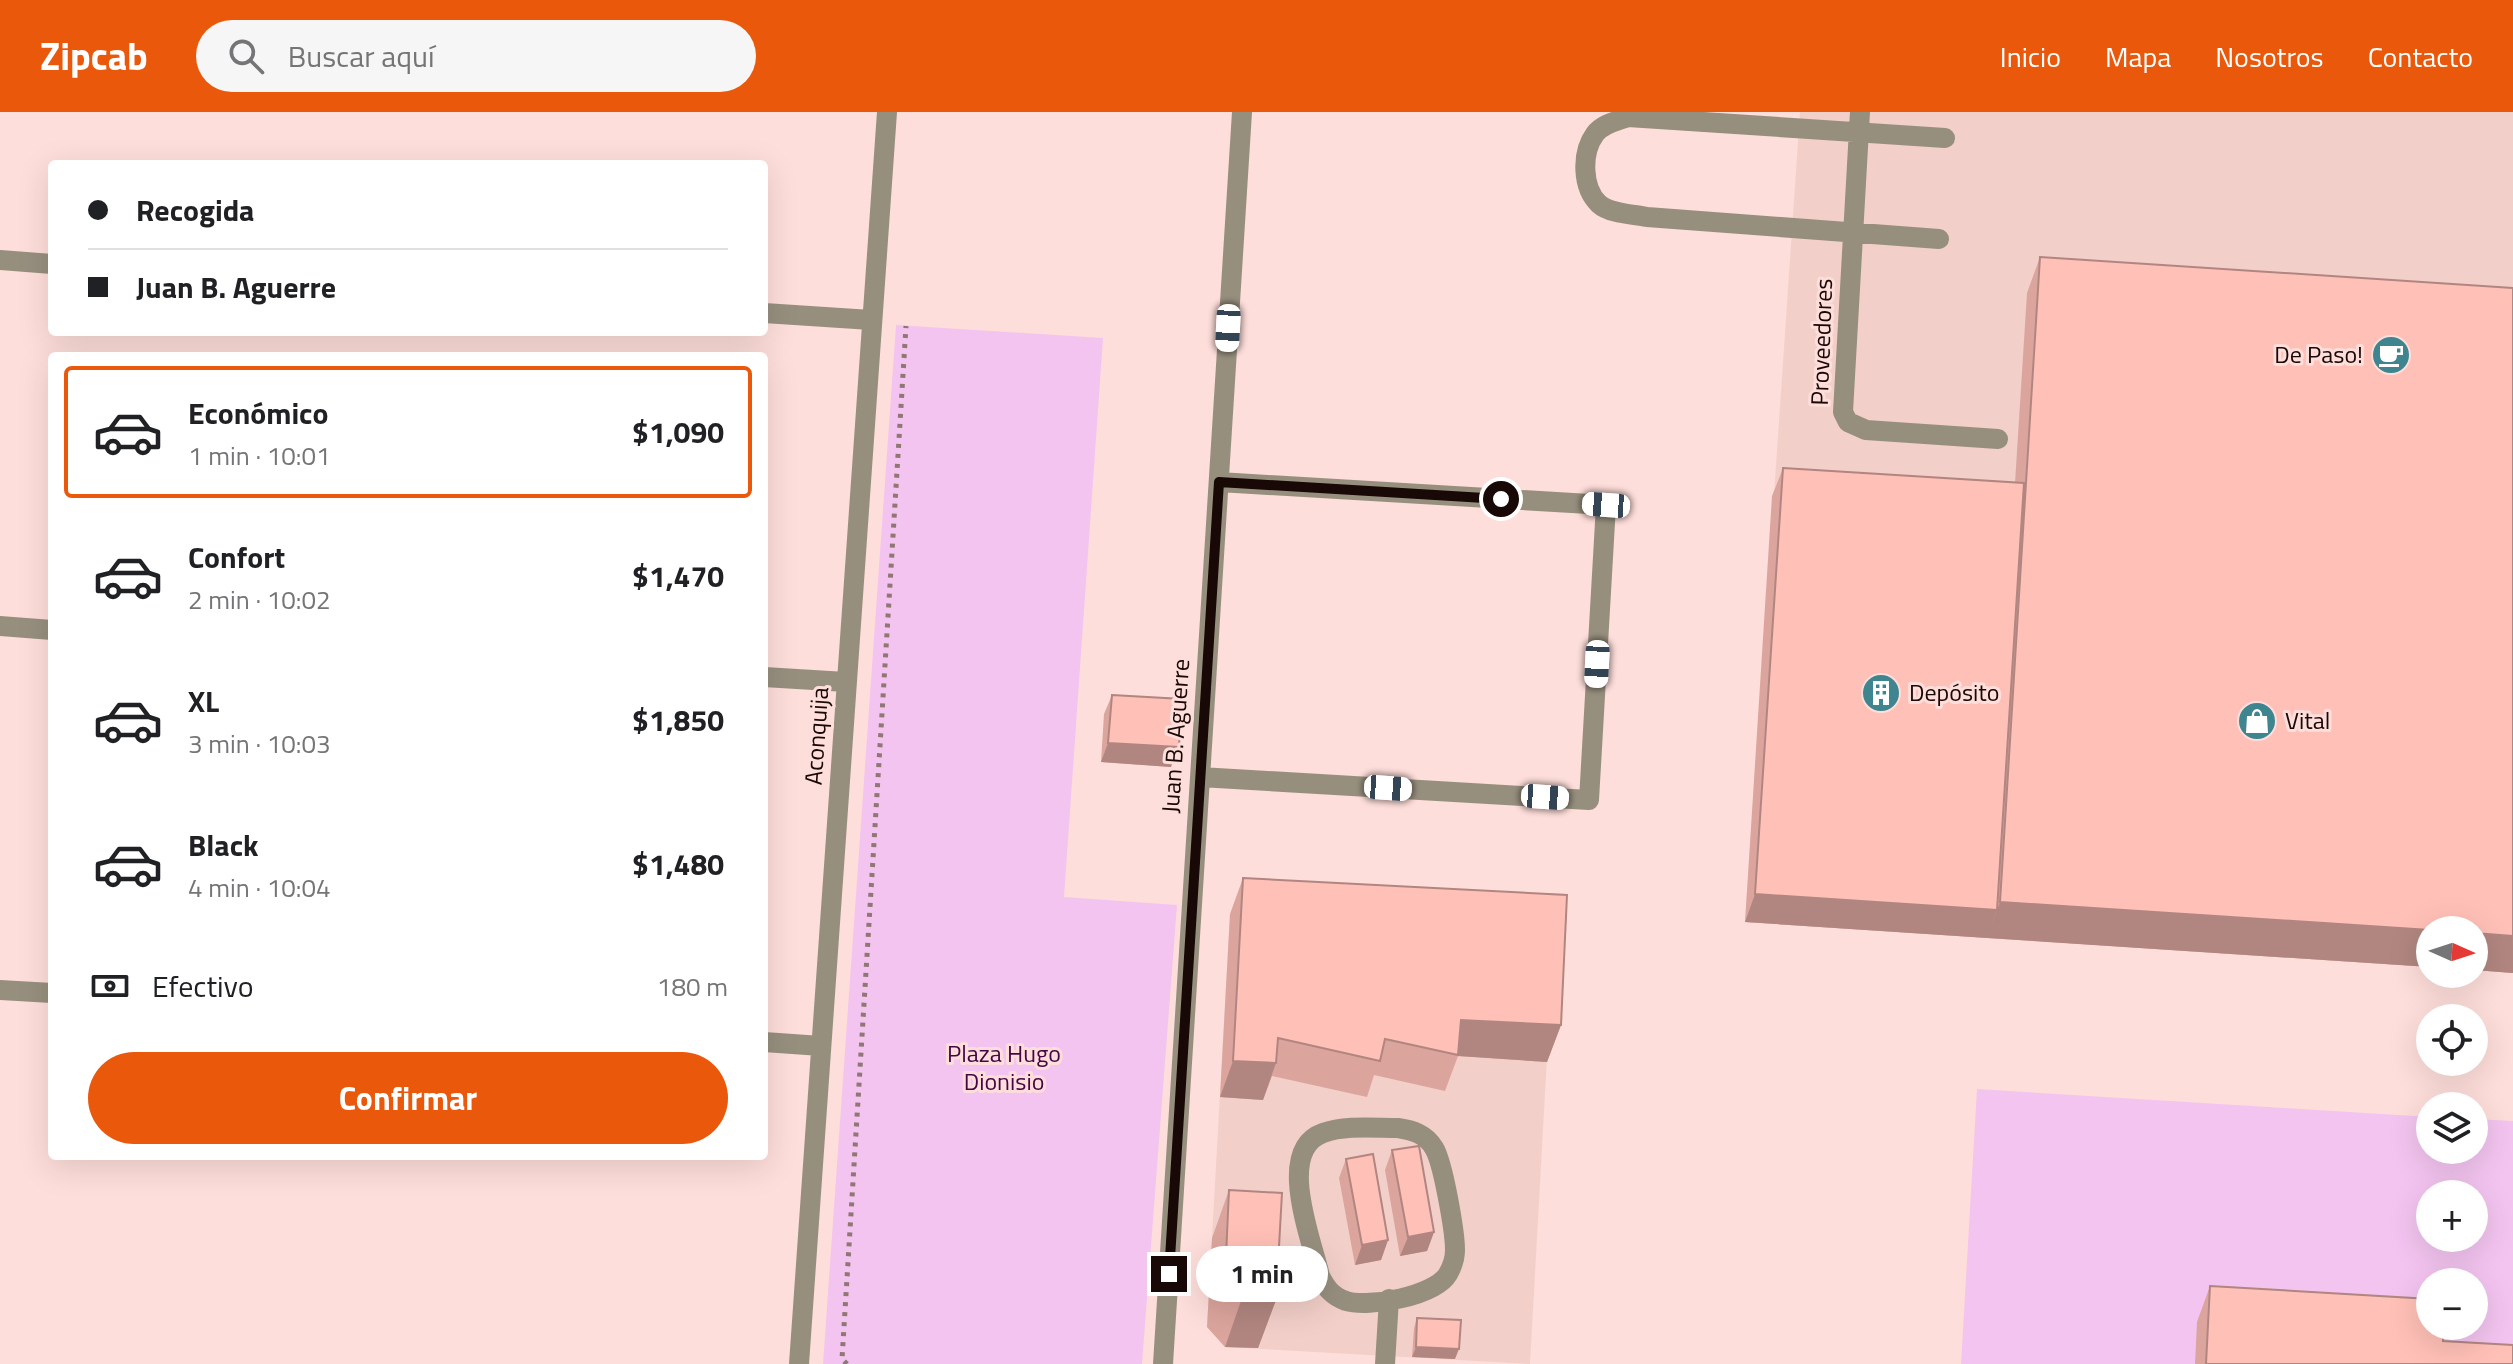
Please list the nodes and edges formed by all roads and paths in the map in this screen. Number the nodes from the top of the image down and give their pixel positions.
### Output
1 (887, 112) edge
2 (1242, 112) edge
3 (1859, 122) edge
4 (1945, 138) dead end
5 (1853, 232) junction
6 (1939, 239) dead end
7 (0, 260) edge
8 (48, 264) edge
9 (768, 313) edge
10 (871, 320) junction
11 (906, 326) dead end
12 (1998, 439) dead end
13 (1219, 482) junction
14 (0, 626) edge
15 (48, 630) edge
16 (768, 677) edge
17 (846, 682) junction
18 (1200, 777) junction
19 (0, 990) edge
20 (48, 993) edge
21 (768, 1042) edge
22 (821, 1046) junction
23 (1389, 1299) junction
24 (799, 1364) edge
25 (847, 1364) edge
26 (1163, 1364) edge
27 (1385, 1364) edge

1 - 10 street, Aconquija
2 - 13 street, Juan B. Aguerre
3 - 4 street
3 - 5 street, Proveedores
3 - 5 street
5 - 6 street
5 - 12 street, Proveedores
7 - 8 street
9 - 10 street
10 - 17 street, Aconquija
11 - 25 path
13 - 18 street, Juan B. Aguerre
13 - 18 street
14 - 15 street
16 - 17 street
17 - 22 street, Aconquija
18 - 26 street, Juan B. Aguerre
19 - 20 street
21 - 22 street
22 - 24 street, Aconquija
23 - 23 street
23 - 27 street

